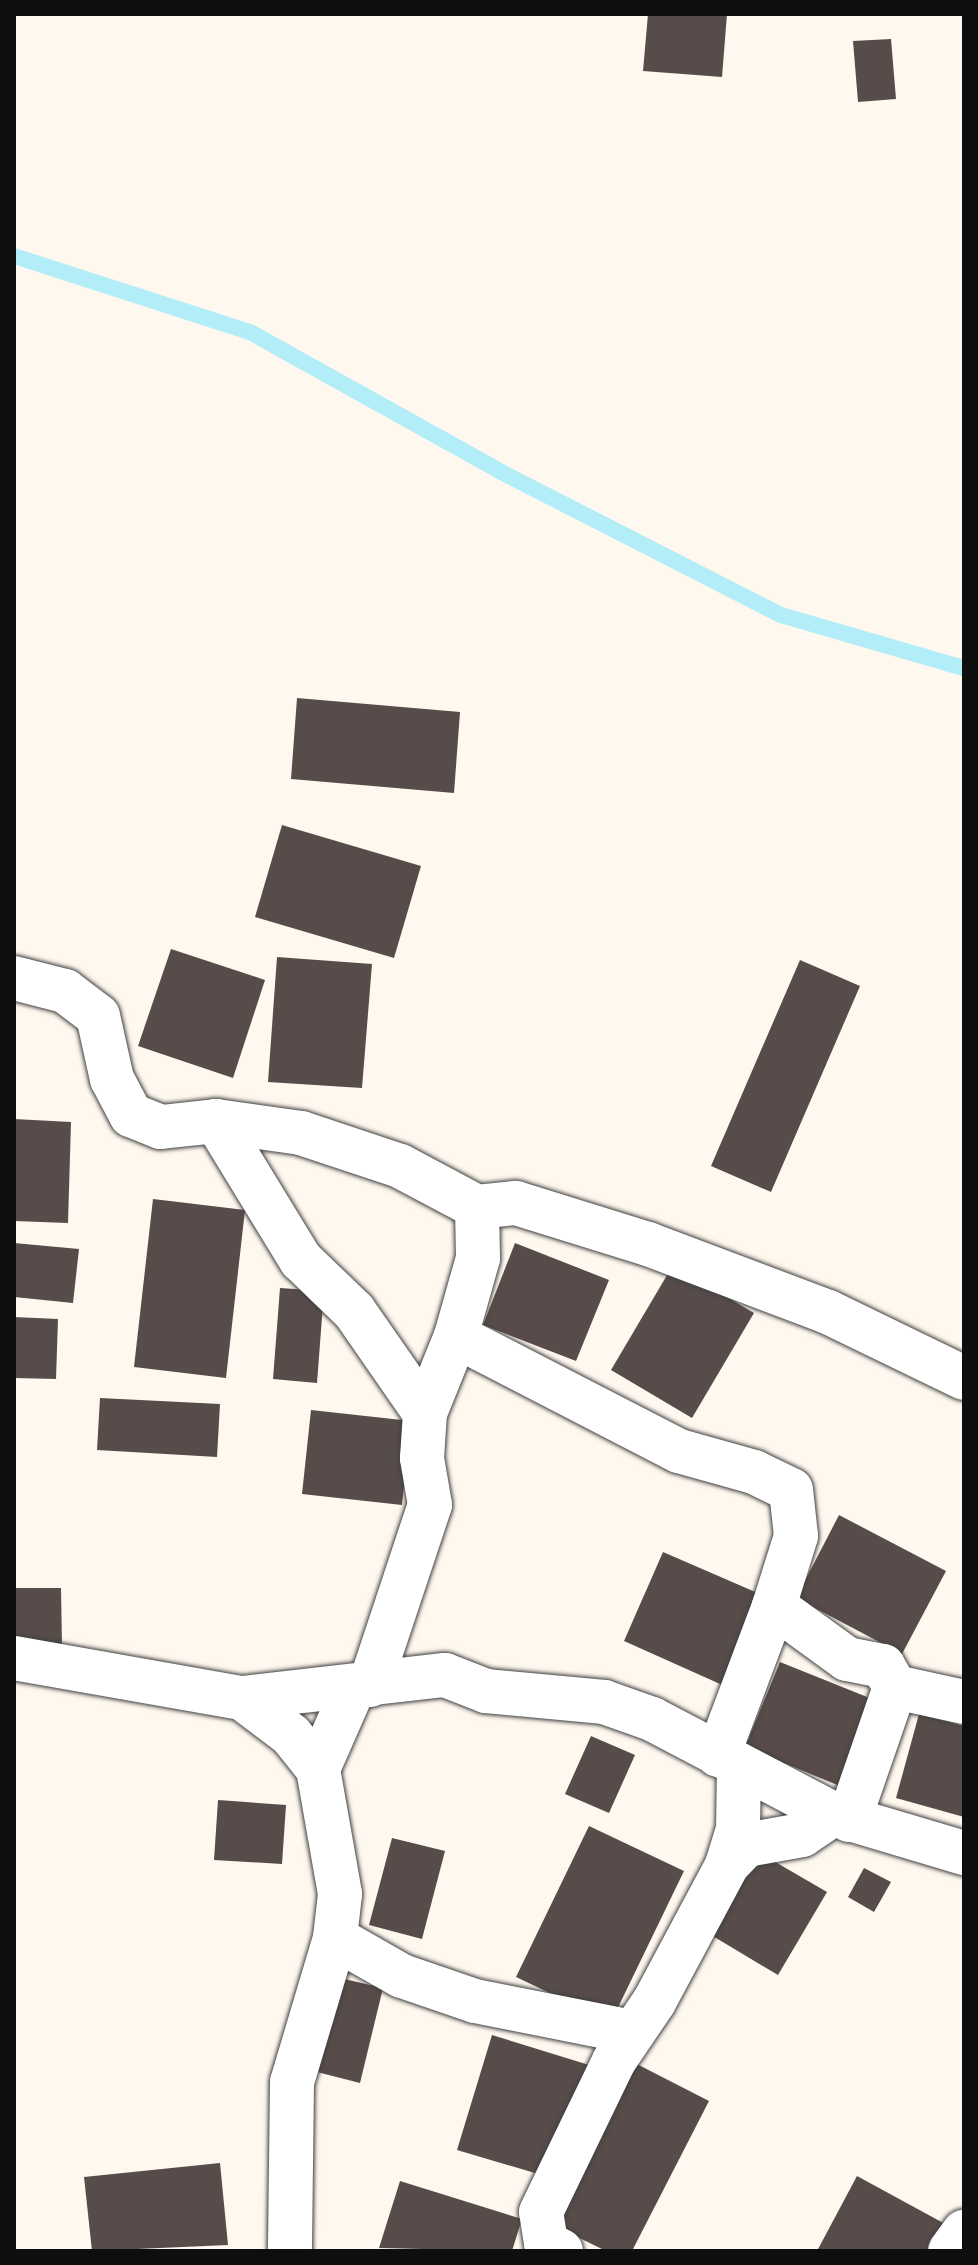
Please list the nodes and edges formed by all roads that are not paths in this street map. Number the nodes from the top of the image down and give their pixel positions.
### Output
1 (14, 978) edge
2 (216, 1121) junction
3 (477, 1207) junction
4 (456, 1336) junction
5 (964, 1378) edge
6 (425, 1413) junction
7 (774, 1606) junction
8 (14, 1658) edge
9 (362, 1686) junction
10 (895, 1687) junction
11 (242, 1698) junction
12 (964, 1702) edge
13 (729, 1761) junction
14 (318, 1769) junction
15 (841, 1817) junction
16 (964, 1853) edge
17 (727, 1865) junction
18 (335, 1938) junction
19 (631, 2032) junction
20 (964, 2232) edge
21 (290, 2251) edge
22 (561, 2251) edge
23 (950, 2251) edge

1 - 2 street
2 - 3 street
2 - 6 street
3 - 4 street
3 - 5 street
4 - 6 street
4 - 7 street
6 - 9 street
7 - 10 street
7 - 13 street
8 - 11 street
9 - 11 street
9 - 13 street
9 - 14 street
10 - 12 street
10 - 15 street
11 - 14 street
13 - 15 street
13 - 17 street
14 - 18 street
15 - 16 street
15 - 17 street
17 - 19 street
18 - 19 street
18 - 21 street
19 - 22 street
20 - 23 street

